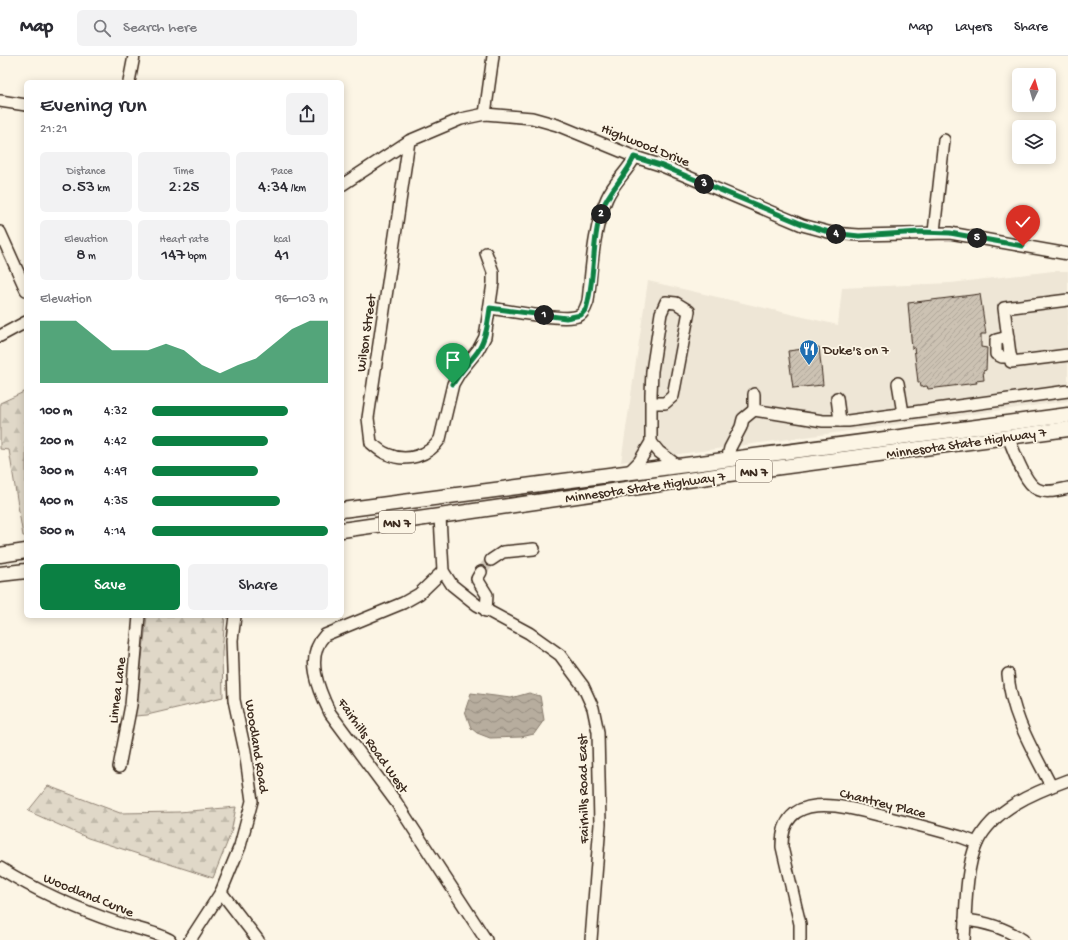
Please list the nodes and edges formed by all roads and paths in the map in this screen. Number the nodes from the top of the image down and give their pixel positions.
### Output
1 (134, 56) edge
2 (493, 56) edge
3 (128, 80) edge
4 (0, 102) edge
5 (24, 105) edge
6 (485, 114) junction
7 (944, 140) dead end
8 (409, 141) junction
9 (634, 157) junction
10 (344, 184) edge
11 (0, 232) edge
12 (934, 232) junction
13 (486, 253) dead end
14 (1068, 254) edge
15 (24, 286) edge
16 (1068, 300) edge
17 (490, 308) junction
18 (24, 323) edge
19 (0, 336) edge
20 (1068, 355) edge
21 (898, 383) dead end
22 (1068, 391) edge
23 (754, 394) dead end
24 (837, 398) dead end
25 (651, 403) junction
26 (754, 410) junction
27 (903, 413) junction
28 (1068, 415) edge
29 (840, 421) junction
30 (1068, 429) edge
31 (1008, 437) junction
32 (651, 442) junction
33 (727, 460) junction
34 (678, 466) junction
35 (628, 473) junction
36 (1068, 488) edge
37 (344, 510) edge
38 (440, 517) junction
39 (344, 530) edge
40 (534, 549) dead end
41 (24, 551) edge
42 (0, 555) edge
43 (491, 560) tunnel mouth
44 (24, 571) edge
45 (443, 571) junction
46 (481, 572) dead end
47 (0, 574) edge
48 (486, 611) junction
49 (139, 618) edge
50 (235, 618) edge
51 (1008, 674) dead end
52 (119, 767) dead end
53 (1068, 780) edge
54 (1051, 786) junction
55 (977, 843) junction
56 (0, 868) edge
57 (220, 892) junction
58 (965, 920) junction
59 (170, 940) edge
60 (190, 940) edge
61 (258, 940) edge
62 (486, 940) edge
63 (591, 940) edge
64 (800, 940) edge
65 (964, 940) edge
66 (1023, 940) edge

1 - 3 street
2 - 6 street
4 - 5 street
6 - 8 street, Highwood Drive
6 - 9 street, Highwood Drive
7 - 12 street
8 - 10 street, Highwood Drive
8 - 17 street, Wilson Street
9 - 12 street, Highwood Drive
9 - 17 street
11 - 15 street
12 - 14 street, Highwood Drive
13 - 17 street, Wilson Street
16 - 20 street
18 - 19 street
21 - 27 street
22 - 27 street
23 - 26 street
24 - 29 street
25 - 25 street
25 - 32 street
26 - 29 street
26 - 33 street
27 - 29 street
28 - 33 main road, Minnesota State Highway 7 / MN 7
30 - 31 main road, Minnesota State Highway 7 / MN 7
31 - 36 street
31 - 38 main road, Minnesota State Highway 7 / MN 7
32 - 34 street
32 - 35 street
33 - 34 main road, Minnesota State Highway 7 / MN 7
34 - 35 main road, Minnesota State Highway 7 / MN 7
35 - 37 main road, Minnesota State Highway 7 / MN 7
38 - 39 main road, Minnesota State Highway 7 / MN 7
38 - 45 street
40 - 43 street
41 - 42 main road
44 - 47 main road
45 - 48 street, Fairhills Road East
45 - 62 street, Fairhills Road West
46 - 48 street
48 - 63 street, Fairhills Road East
49 - 52 street, Linnea Lane
50 - 57 street, Woodland Road
51 - 54 street
53 - 54 street
54 - 55 street
55 - 58 street
55 - 64 street, Chantrey Place
56 - 59 street, Woodland Curve
57 - 60 street, Woodland Road
57 - 61 street
58 - 65 street
58 - 66 street

